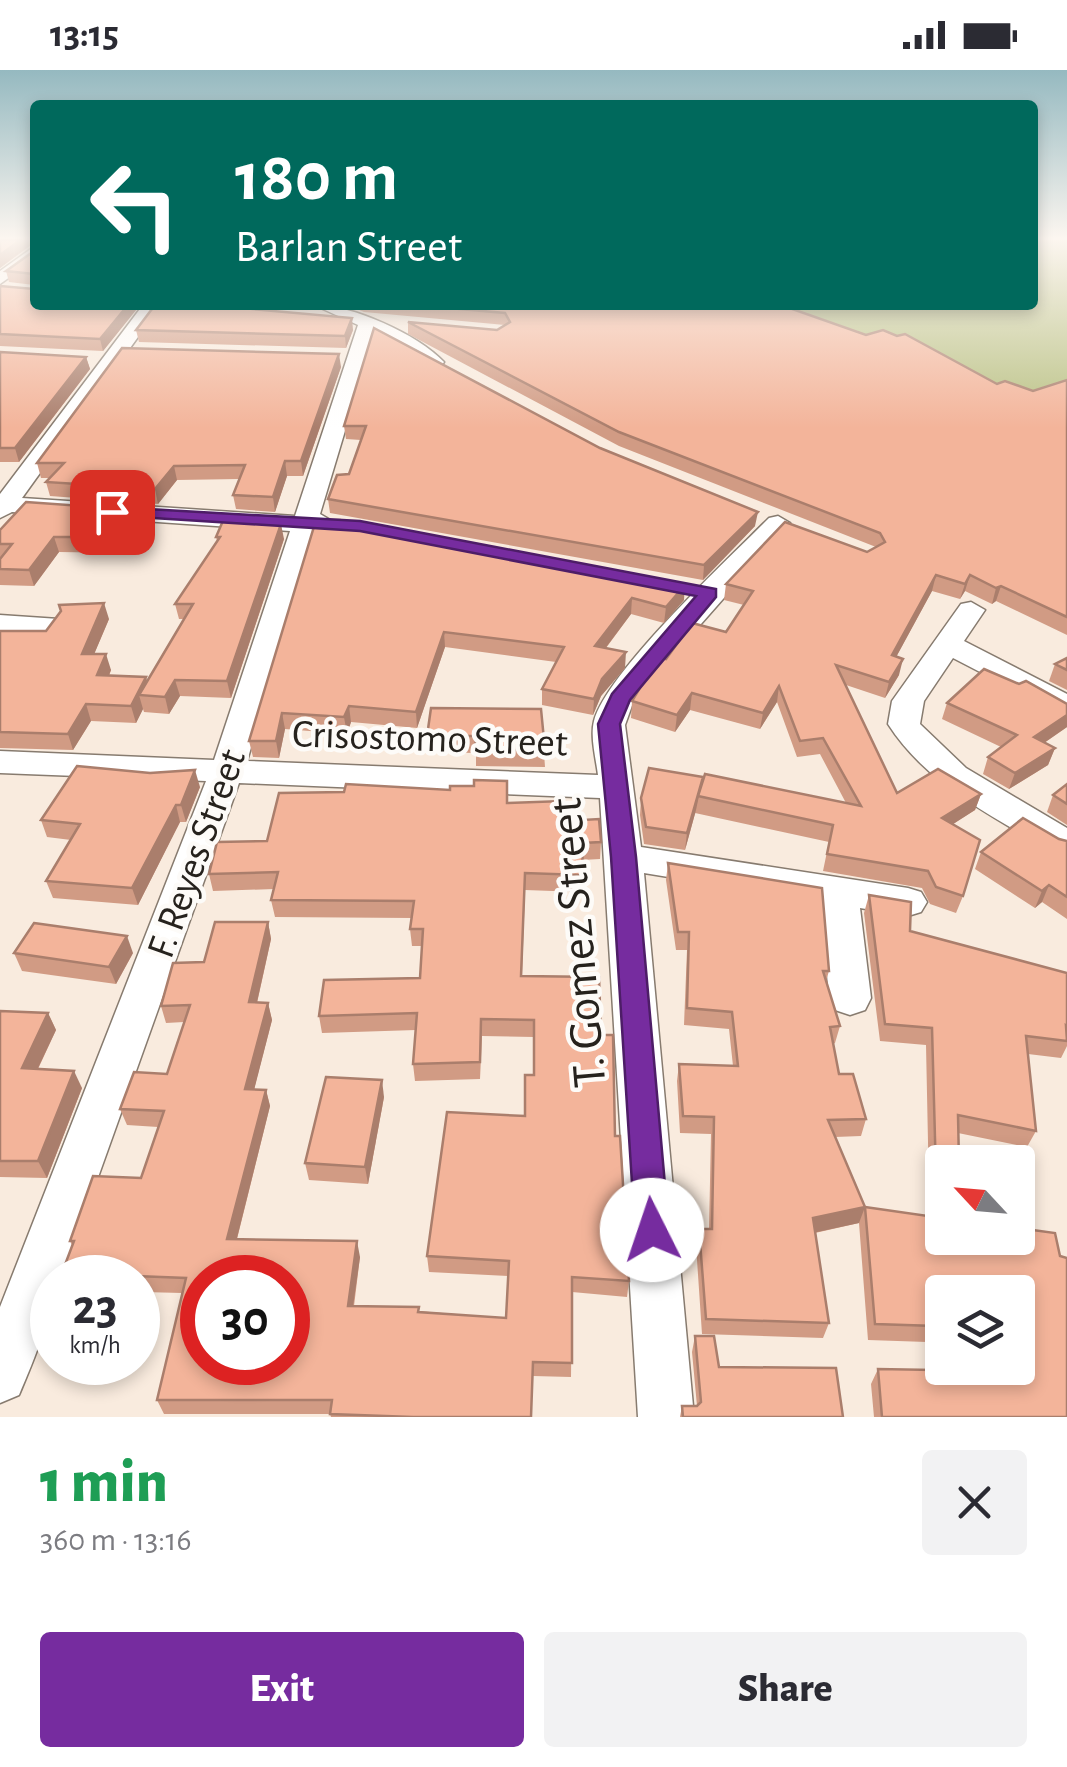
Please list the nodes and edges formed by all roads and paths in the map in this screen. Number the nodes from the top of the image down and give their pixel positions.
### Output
1 (148, 310) edge
2 (317, 311) edge
3 (368, 323) junction
4 (406, 326) edge
5 (462, 378) edge
6 (2, 506) edge
7 (778, 522) dead end
8 (322, 523) junction
9 (671, 586) edge
10 (710, 593) junction
11 (971, 610) dead end
12 (0, 624) edge
13 (49, 625) edge
14 (947, 643) junction
15 (1067, 708) edge
16 (0, 762) edge
17 (227, 771) junction
18 (616, 787) junction
19 (1067, 844) edge
20 (624, 857) junction
21 (839, 891) junction
22 (908, 902) edge
23 (850, 998) dead end
24 (0, 1376) edge
25 (666, 1417) edge

1 - 6 street
2 - 3 street
3 - 4 street
3 - 5 street
3 - 8 street, F. Reyes Street
6 - 8 street
7 - 10 street, T. Gomez Street
8 - 17 street, F. Reyes Street
9 - 10 street
10 - 18 street, T. Gomez Street
11 - 14 street
12 - 13 street
14 - 15 street
14 - 19 street
16 - 17 street, Crisostomo Street
17 - 18 street, Crisostomo Street
17 - 24 street, F. Reyes Street
18 - 20 street, T. Gomez Street
20 - 21 street
20 - 25 street, T. Gomez Street
21 - 22 street
21 - 23 street

